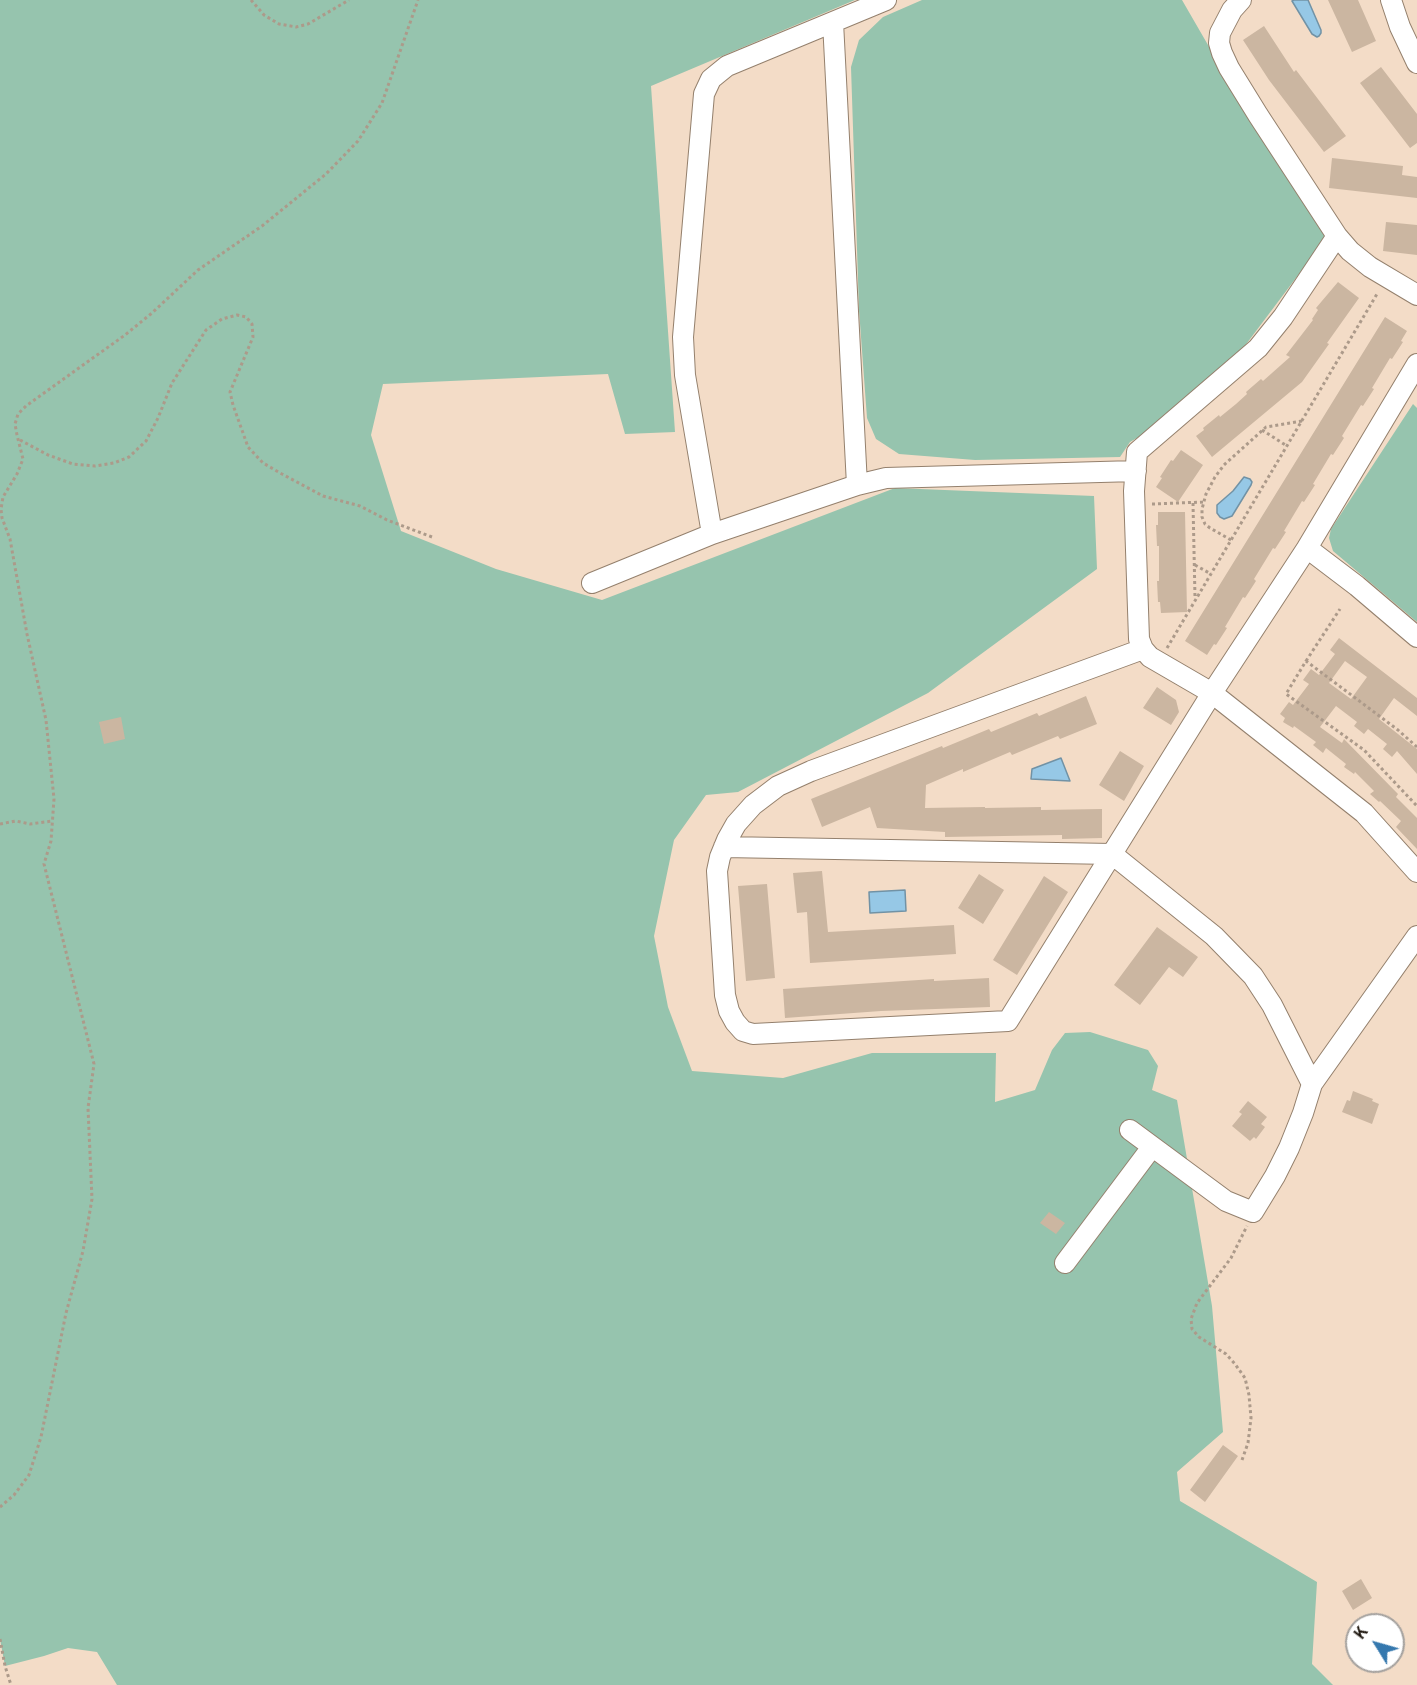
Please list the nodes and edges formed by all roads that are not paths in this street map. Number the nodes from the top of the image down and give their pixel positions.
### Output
1 (886, 0) edge
2 (1241, 0) edge
3 (1391, 0) edge
4 (833, 22) junction
5 (1417, 63) edge
6 (1337, 236) junction
7 (1417, 295) edge
8 (1417, 364) edge
9 (1411, 389) edge
10 (1136, 471) junction
11 (857, 485) junction
12 (712, 534) junction
13 (1307, 548) junction
14 (592, 583) dead end
15 (1417, 637) edge
16 (1143, 649) junction
17 (1212, 693) junction
18 (724, 847) junction
19 (1112, 854) junction
20 (1417, 872) edge
21 (1417, 936) edge
22 (1312, 1084) junction
23 (1130, 1130) dead end
24 (1152, 1147) junction
25 (1065, 1263) dead end

1 - 4 street
2 - 6 street
3 - 5 street
4 - 11 street
4 - 12 street
6 - 7 street
6 - 10 street
8 - 9 street
9 - 13 street
10 - 11 street
10 - 16 street
11 - 12 street
12 - 14 street
13 - 15 street
13 - 17 street
16 - 17 street
16 - 18 street
17 - 19 street
17 - 20 street
18 - 19 street
18 - 19 street
19 - 22 street
21 - 22 street
22 - 24 street
23 - 24 street
24 - 25 street

